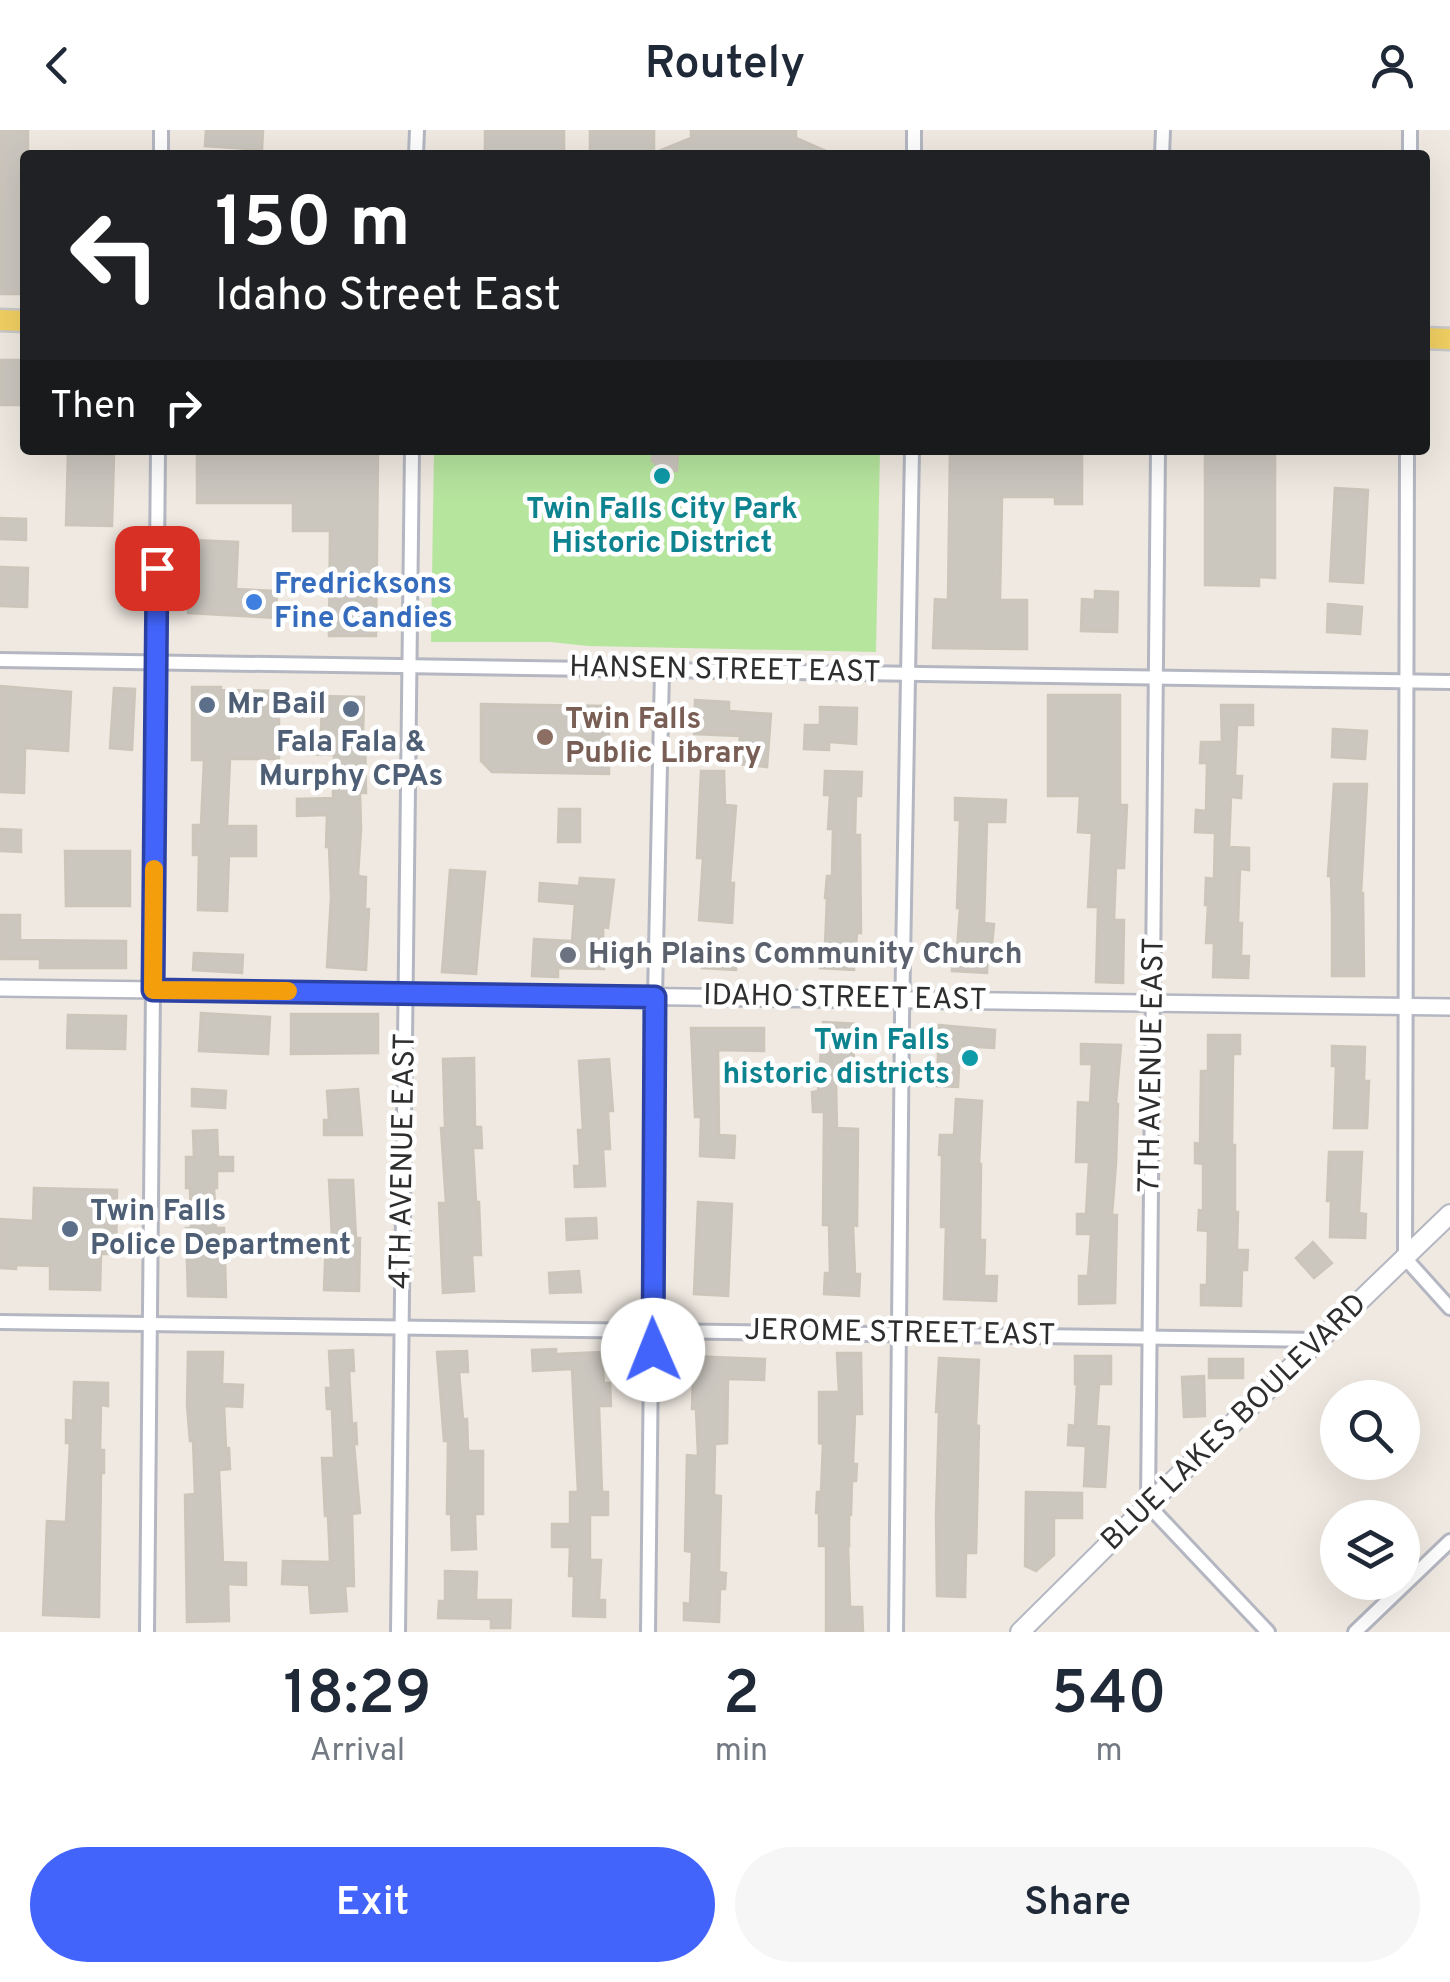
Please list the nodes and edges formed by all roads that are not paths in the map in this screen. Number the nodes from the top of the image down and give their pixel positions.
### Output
1 (158, 455) edge
2 (412, 455) edge
3 (912, 455) edge
4 (1158, 455) edge
5 (1407, 455) edge
6 (0, 660) edge
7 (156, 663) junction
8 (410, 666) junction
9 (662, 670) junction
10 (909, 674) junction
11 (1157, 678) junction
12 (1406, 681) junction
13 (1450, 682) edge
14 (0, 988) edge
15 (153, 990) junction
16 (406, 993) junction
17 (655, 997) junction
18 (902, 998) junction
19 (1153, 1003) junction
20 (1406, 1006) junction
21 (1450, 1007) edge
22 (1450, 1214) edge
23 (1405, 1258) junction
24 (1450, 1308) edge
25 (0, 1322) edge
26 (150, 1323) junction
27 (402, 1328) junction
28 (652, 1331) junction
29 (899, 1334) junction
30 (1150, 1337) junction
31 (1320, 1340) junction
32 (1148, 1505) junction
33 (1450, 1541) edge
34 (147, 1632) edge
35 (398, 1632) edge
36 (648, 1632) edge
37 (896, 1632) edge
38 (1020, 1632) edge
39 (1268, 1632) edge
40 (1355, 1632) edge

1 - 7 street
2 - 8 street, 4TH AVENUE EAST
3 - 10 street
4 - 11 street, 7TH AVENUE EAST
5 - 12 street
6 - 7 street, HANSEN STREET EAST
7 - 8 street, HANSEN STREET EAST
7 - 15 street
8 - 9 street, HANSEN STREET EAST
8 - 16 street, 4TH AVENUE EAST
9 - 10 street, HANSEN STREET EAST
9 - 17 street
10 - 11 street, HANSEN STREET EAST
10 - 18 street
11 - 12 street, HANSEN STREET EAST
11 - 19 street, 7TH AVENUE EAST
12 - 13 street, HANSEN STREET EAST
12 - 20 street
14 - 15 street, IDAHO STREET EAST
15 - 16 street, IDAHO STREET EAST
15 - 26 street
16 - 17 street, IDAHO STREET EAST
16 - 27 street, 4TH AVENUE EAST
17 - 18 street, IDAHO STREET EAST
17 - 28 street
18 - 19 street, IDAHO STREET EAST
18 - 29 street
19 - 20 street, IDAHO STREET EAST
19 - 30 street, 7TH AVENUE EAST
20 - 21 street, IDAHO STREET EAST
20 - 23 street
22 - 23 main road, BLUE LAKES BOULEVARD
23 - 24 street
23 - 31 main road, BLUE LAKES BOULEVARD
25 - 26 street, JEROME STREET EAST
26 - 27 street, JEROME STREET EAST
26 - 34 street
27 - 28 street, JEROME STREET EAST
27 - 35 street, 4TH AVENUE EAST
28 - 29 street, JEROME STREET EAST
28 - 36 street
29 - 30 street, JEROME STREET EAST
29 - 37 street
30 - 31 street, JEROME STREET EAST
30 - 32 street, 7TH AVENUE EAST
31 - 32 main road, BLUE LAKES BOULEVARD
32 - 38 main road, BLUE LAKES BOULEVARD
32 - 39 street
33 - 40 street

